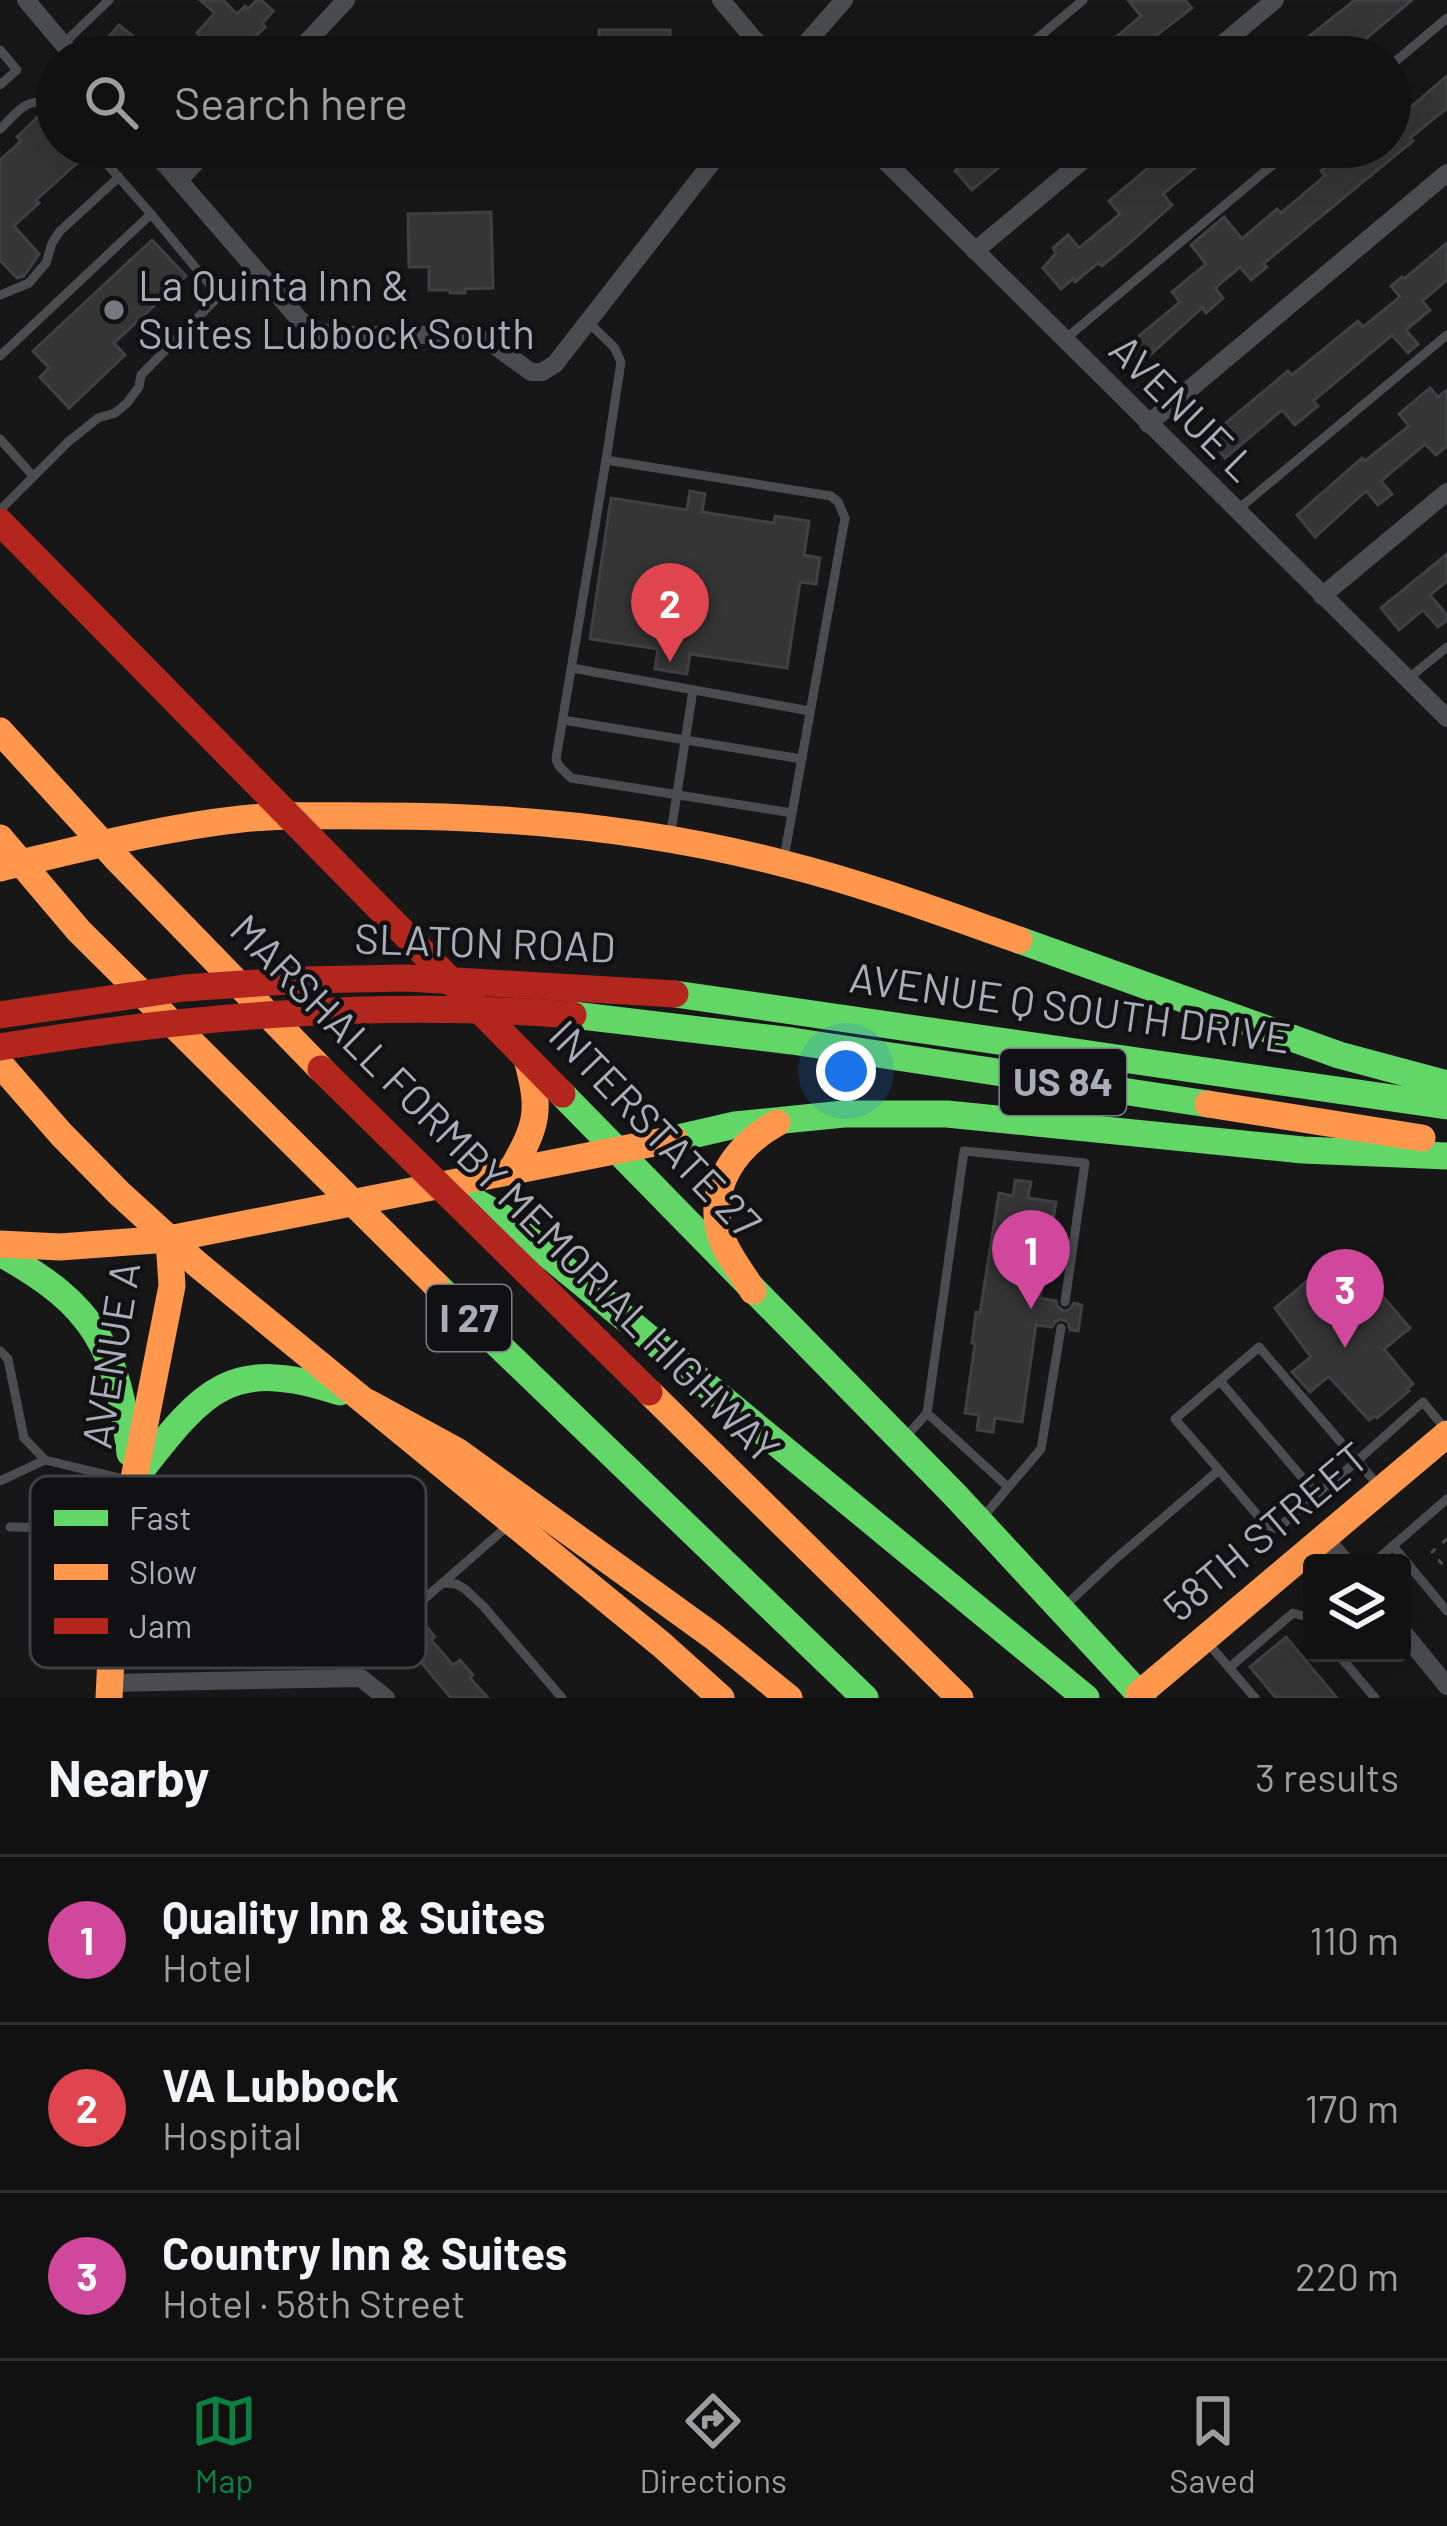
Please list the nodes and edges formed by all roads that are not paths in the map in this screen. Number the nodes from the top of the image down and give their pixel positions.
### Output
1 (26, 0) edge
2 (110, 0) edge
3 (346, 0) edge
4 (721, 0) edge
5 (844, 0) edge
6 (1083, 0) edge
7 (1275, 0) edge
8 (1447, 18) edge
9 (57, 36) edge
10 (80, 36) edge
11 (313, 36) edge
12 (751, 36) edge
13 (812, 36) edge
14 (1040, 36) edge
15 (1232, 36) edge
16 (1411, 48) edge
17 (0, 50) edge
18 (0, 85) edge
19 (36, 101) edge
20 (0, 129) edge
21 (110, 168) edge
22 (169, 168) edge
23 (190, 168) edge
24 (708, 168) edge
25 (892, 168) edge
26 (1075, 168) edge
27 (1269, 168) edge
28 (1447, 172) edge
29 (118, 177) junction
30 (179, 180) junction
31 (151, 214) junction
32 (975, 251) junction
33 (0, 295) edge
34 (588, 322) junction
35 (1447, 334) edge
36 (1064, 340) junction
37 (0, 356) edge
38 (1148, 424) junction
39 (0, 440) edge
40 (606, 460) junction
41 (34, 476) junction
42 (1447, 492) edge
43 (0, 510) edge
44 (1236, 511) junction
45 (0, 522) edge
46 (1322, 596) junction
47 (1447, 647) edge
48 (572, 668) junction
49 (1408, 679) junction
50 (693, 690) junction
51 (810, 711) junction
52 (1447, 718) edge
53 (563, 719) junction
54 (0, 731) edge
55 (684, 738) junction
56 (802, 759) junction
57 (676, 794) junction
58 (792, 813) junction
59 (290, 816) junction
60 (0, 838) edge
61 (670, 838) junction
62 (0, 853) edge
63 (783, 863) junction
64 (0, 868) edge
65 (79, 931) junction
66 (681, 994) joint
67 (0, 1015) edge
68 (678, 1024) joint
69 (0, 1048) edge
70 (527, 1059) junction
71 (0, 1064) edge
72 (1447, 1084) edge
73 (1447, 1106) edge
74 (962, 1116) junction
75 (783, 1120) junction
76 (1098, 1129) junction
77 (1447, 1142) edge
78 (964, 1151) junction
79 (619, 1152) junction
80 (1447, 1156) edge
81 (1085, 1163) junction
82 (511, 1171) junction
83 (424, 1173) junction
84 (169, 1239) junction
85 (0, 1249) edge
86 (753, 1291) junction
87 (1064, 1302) dead end
88 (1061, 1328) dead end
89 (0, 1351) edge
90 (1220, 1382) junction
91 (369, 1403) junction
92 (927, 1412) junction
93 (1447, 1432) edge
94 (902, 1441) junction
95 (45, 1460) junction
96 (1357, 1460) junction
97 (1219, 1470) junction
98 (112, 1476) edge
99 (132, 1476) edge
100 (134, 1476) edge
101 (137, 1476) edge
102 (0, 1481) edge
103 (1008, 1487) junction
104 (1382, 1489) junction
105 (1318, 1495) junction
106 (1447, 1499) edge
107 (980, 1521) junction
108 (512, 1522) junction
109 (10, 1527) dead end
110 (30, 1527) edge
111 (1324, 1537) junction
112 (1393, 1546) junction
113 (1338, 1554) edge
114 (1384, 1554) edge
115 (443, 1583) junction
116 (426, 1598) edge
117 (1063, 1609) junction
118 (1447, 1611) edge
119 (1303, 1616) edge
120 (1204, 1639) junction
121 (1411, 1642) edge
122 (1345, 1662) edge
123 (346, 1668) edge
124 (1229, 1668) junction
125 (333, 1679) junction
126 (1447, 1686) edge
127 (276, 1689) edge
128 (109, 1690) edge
129 (165, 1690) edge
130 (1141, 1696) edge
131 (386, 1698) edge
132 (562, 1698) edge
133 (721, 1698) edge
134 (789, 1698) edge
135 (865, 1698) edge
136 (960, 1698) edge
137 (1085, 1698) edge
138 (1256, 1698) edge
139 (1375, 1698) edge

1 - 9 street
2 - 10 lane
3 - 11 street
4 - 12 street
5 - 13 street
6 - 14 lane
7 - 15 street
8 - 16 lane
17 - 18 lane
19 - 20 lane
21 - 29 lane
22 - 30 street
23 - 30 street
24 - 34 street
25 - 32 street, AVENUE L
26 - 32 street
27 - 36 lane
28 - 38 street
29 - 31 lane
29 - 33 lane
30 - 34 street
31 - 37 lane
31 - 41 lane
32 - 36 street, AVENUE L
34 - 40 lane
35 - 44 lane
36 - 38 street, AVENUE L
38 - 44 street, AVENUE L
39 - 41 lane
40 - 48 lane
40 - 51 lane
41 - 43 lane
42 - 46 street
44 - 46 street, AVENUE L
45 - 59 main road, INTERSTATE 27
46 - 49 street, AVENUE L
47 - 49 lane
48 - 50 lane
48 - 53 lane
49 - 52 street, AVENUE L
50 - 51 lane
50 - 55 lane
51 - 56 lane
53 - 55 lane
53 - 57 lane
54 - 83 main road, MARSHALL FORMBY MEMORIAL HIGHWAY / I 27
55 - 56 lane
55 - 57 lane
56 - 58 lane
57 - 58 lane
57 - 61 lane
58 - 63 lane
59 - 61 main road
59 - 64 main road
59 - 70 main road, INTERSTATE 27
60 - 65 main road, I 27
61 - 63 main road
62 - 65 main road
63 - 72 main road
65 - 135 main road, I 27
66 - 67 main road, SLATON ROAD / US 84
66 - 73 main road, AVENUE Q SOUTH DRIVE / US 84
68 - 69 main road, SLATON ROAD / US 84
68 - 77 main road, AVENUE Q SOUTH DRIVE / US 84
70 - 79 main road, INTERSTATE 27
70 - 82 main road
71 - 84 main road
74 - 75 main road
74 - 76 main road
74 - 78 lane
75 - 79 main road
75 - 86 main road
76 - 80 main road
76 - 81 lane
78 - 81 lane
78 - 92 lane
79 - 82 main road
79 - 86 main road, INTERSTATE 27
81 - 87 lane
82 - 84 main road
83 - 136 main road, MARSHALL FORMBY MEMORIAL HIGHWAY / I 27
83 - 137 main road
84 - 85 main road
84 - 91 main road
84 - 100 main road, AVENUE A
85 - 99 main road
86 - 94 main road, INTERSTATE 27
88 - 103 lane
89 - 95 lane
90 - 96 lane
90 - 97 lane
90 - 105 lane
91 - 101 main road
91 - 108 main road
91 - 134 main road
92 - 94 lane
92 - 103 lane
93 - 96 lane
93 - 104 main road, 58TH STREET
94 - 107 main road, INTERSTATE 27
95 - 98 lane
95 - 102 lane
96 - 104 lane
96 - 105 lane
97 - 105 lane
97 - 117 lane
103 - 107 lane
104 - 111 main road, 58TH STREET
106 - 112 lane
107 - 117 main road, INTERSTATE 27
108 - 115 lane
108 - 133 main road
109 - 110 lane
111 - 113 street
111 - 120 main road, 58TH STREET
112 - 114 lane
112 - 118 lane
115 - 116 lane
115 - 132 lane
117 - 130 main road, INTERSTATE 27
119 - 124 lane
120 - 124 lane
120 - 130 main road, 58TH STREET
121 - 126 street
122 - 139 lane
123 - 125 lane
124 - 138 lane
125 - 127 street
125 - 131 street
127 - 129 street
128 - 129 street

